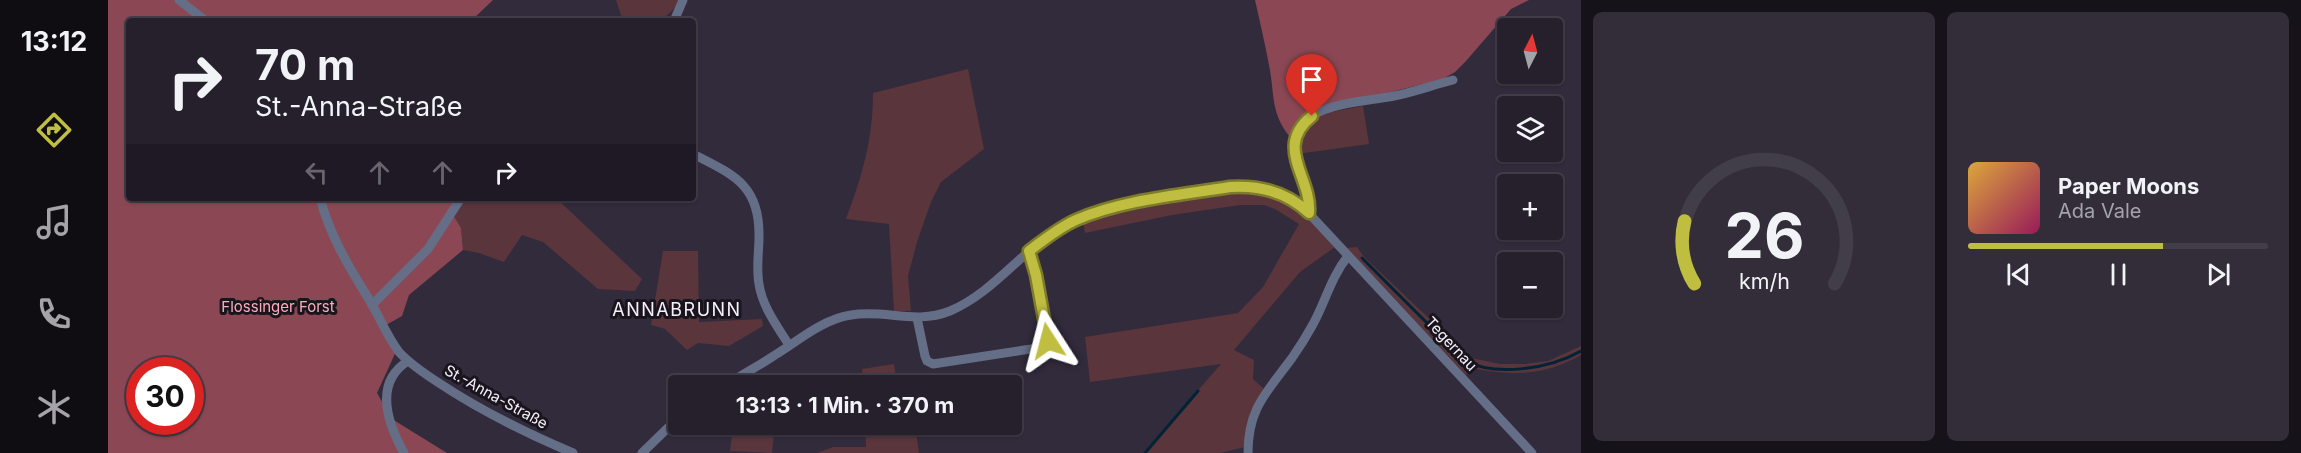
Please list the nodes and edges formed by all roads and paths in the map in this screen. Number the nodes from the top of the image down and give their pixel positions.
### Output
1 (179, 0) edge
2 (683, 0) edge
3 (202, 18) edge
4 (673, 18) edge
5 (1453, 80) dead end
6 (696, 156) edge
7 (321, 201) edge
8 (459, 201) edge
9 (1309, 213) junction
10 (1029, 251) junction
11 (1348, 256) junction
12 (372, 305) junction
13 (917, 318) junction
14 (789, 345) junction
15 (408, 361) junction
16 (741, 375) edge
17 (668, 428) edge
18 (404, 453) edge
19 (573, 453) edge
20 (642, 453) edge
21 (1248, 453) edge
22 (1532, 453) edge

1 - 3 street
2 - 4 street
5 - 9 street
6 - 14 street
7 - 12 street, St.-Anna-Straße
8 - 12 street
9 - 10 street, Tegernau
9 - 11 street, Tegernau
10 - 13 street
10 - 13 street
11 - 21 street
11 - 22 street, Tegernau
12 - 15 street, St.-Anna-Straße
13 - 14 street
14 - 16 street
15 - 18 street
15 - 19 street, St.-Anna-Straße
17 - 20 street

